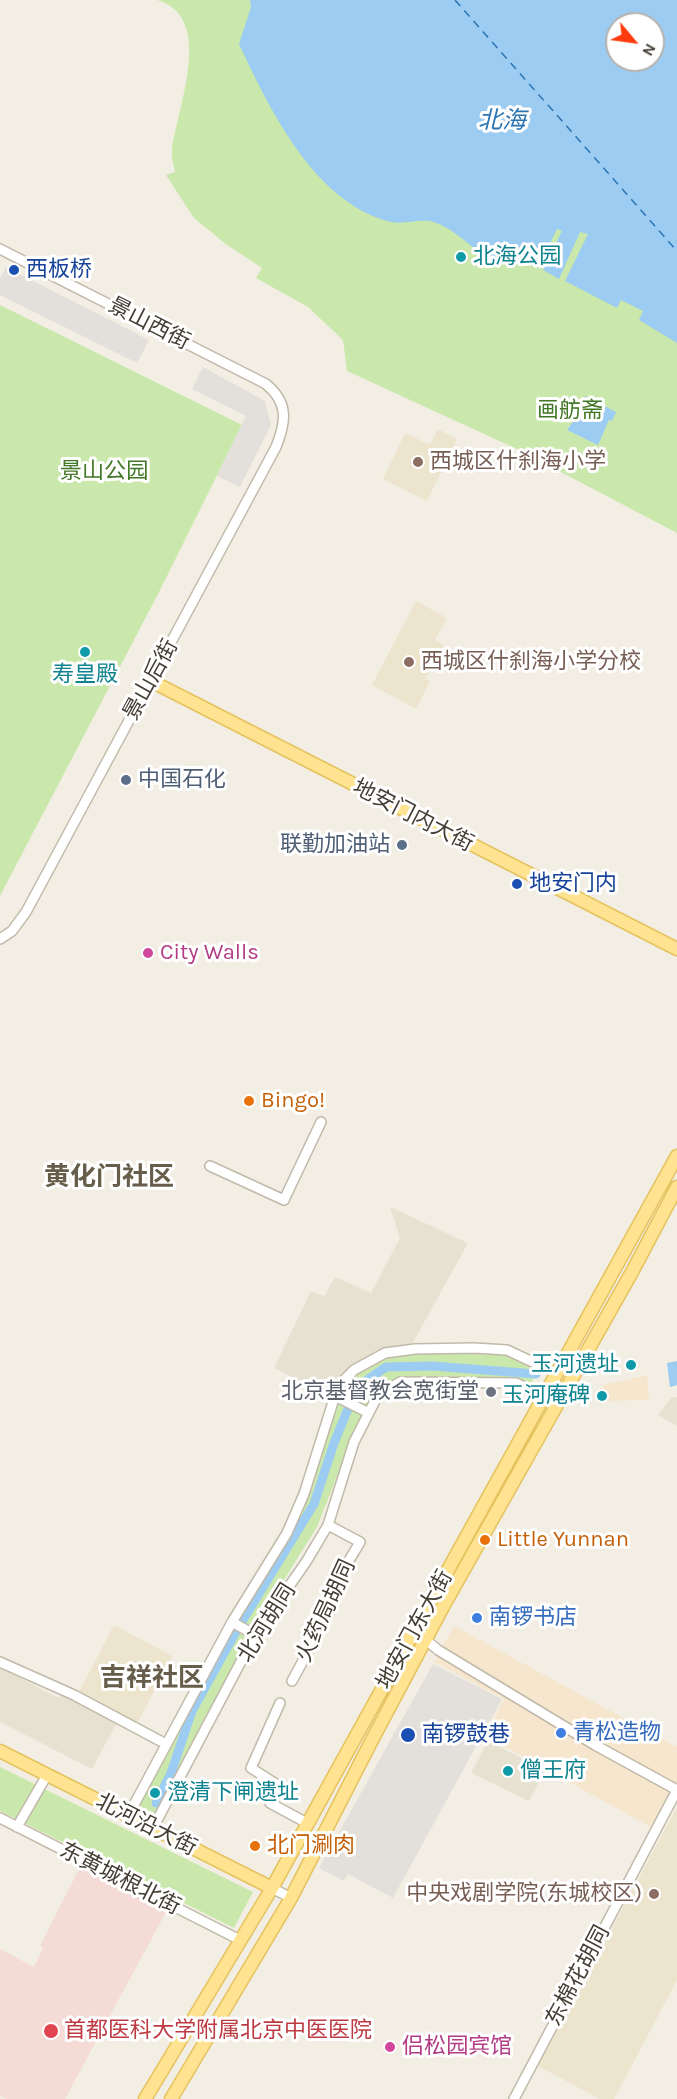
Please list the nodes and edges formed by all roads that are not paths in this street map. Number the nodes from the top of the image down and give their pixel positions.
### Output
1 (0, 249) edge
2 (285, 412) joint
3 (151, 681) junction
4 (0, 939) edge
5 (677, 949) edge
6 (321, 1122) dead end
7 (677, 1156) edge
8 (210, 1166) dead end
9 (677, 1187) edge
10 (558, 1374) junction
11 (335, 1396) junction
12 (544, 1397) junction
13 (368, 1412) junction
14 (328, 1525) junction
15 (232, 1622) junction
16 (255, 1635) junction
17 (426, 1640) junction
18 (0, 1662) edge
19 (292, 1681) dead end
20 (280, 1703) dead end
21 (166, 1744) junction
22 (0, 1751) edge
23 (47, 1775) junction
24 (677, 1790) edge
25 (128, 1816) junction
26 (0, 1818) edge
27 (308, 1823) junction
28 (17, 1827) junction
29 (153, 1828) junction
30 (272, 1888) junction
31 (291, 1898) junction
32 (240, 1940) junction
33 (145, 2099) edge
34 (171, 2099) edge
35 (514, 2099) edge

1 - 2 street, 景山西街
2 - 3 street, 景山后街
3 - 4 street, 景山后街
3 - 5 main road, 地安门内大街
6 - 8 street
7 - 10 main road, 地安门东大街
9 - 17 main road, 地安门东大街
10 - 11 street
10 - 12 main road, 地安门东大街
11 - 13 street
11 - 15 street
12 - 13 street, 北河胡同
12 - 27 main road, 地安门东大街
13 - 14 street, 北河胡同
14 - 16 street, 北河胡同
14 - 19 street, 火药局胡同
15 - 16 street
15 - 21 street
16 - 29 street, 北河胡同
17 - 24 street
17 - 31 main road, 地安门东大街
18 - 21 street
20 - 27 street
21 - 25 street
22 - 23 main road, 北河沿大街
23 - 25 main road, 北河沿大街
23 - 28 street
24 - 35 street, 东棉花胡同
25 - 29 main road, 北河沿大街
26 - 28 street, 东黄城根北街
27 - 30 main road, 地安门东大街
28 - 32 street, 东黄城根北街
29 - 30 main road, 北河沿大街
30 - 31 street, 北河沿大街
30 - 32 main road, 地安门东大街
31 - 34 main road, 地安门东大街
32 - 33 main road, 地安门东大街

